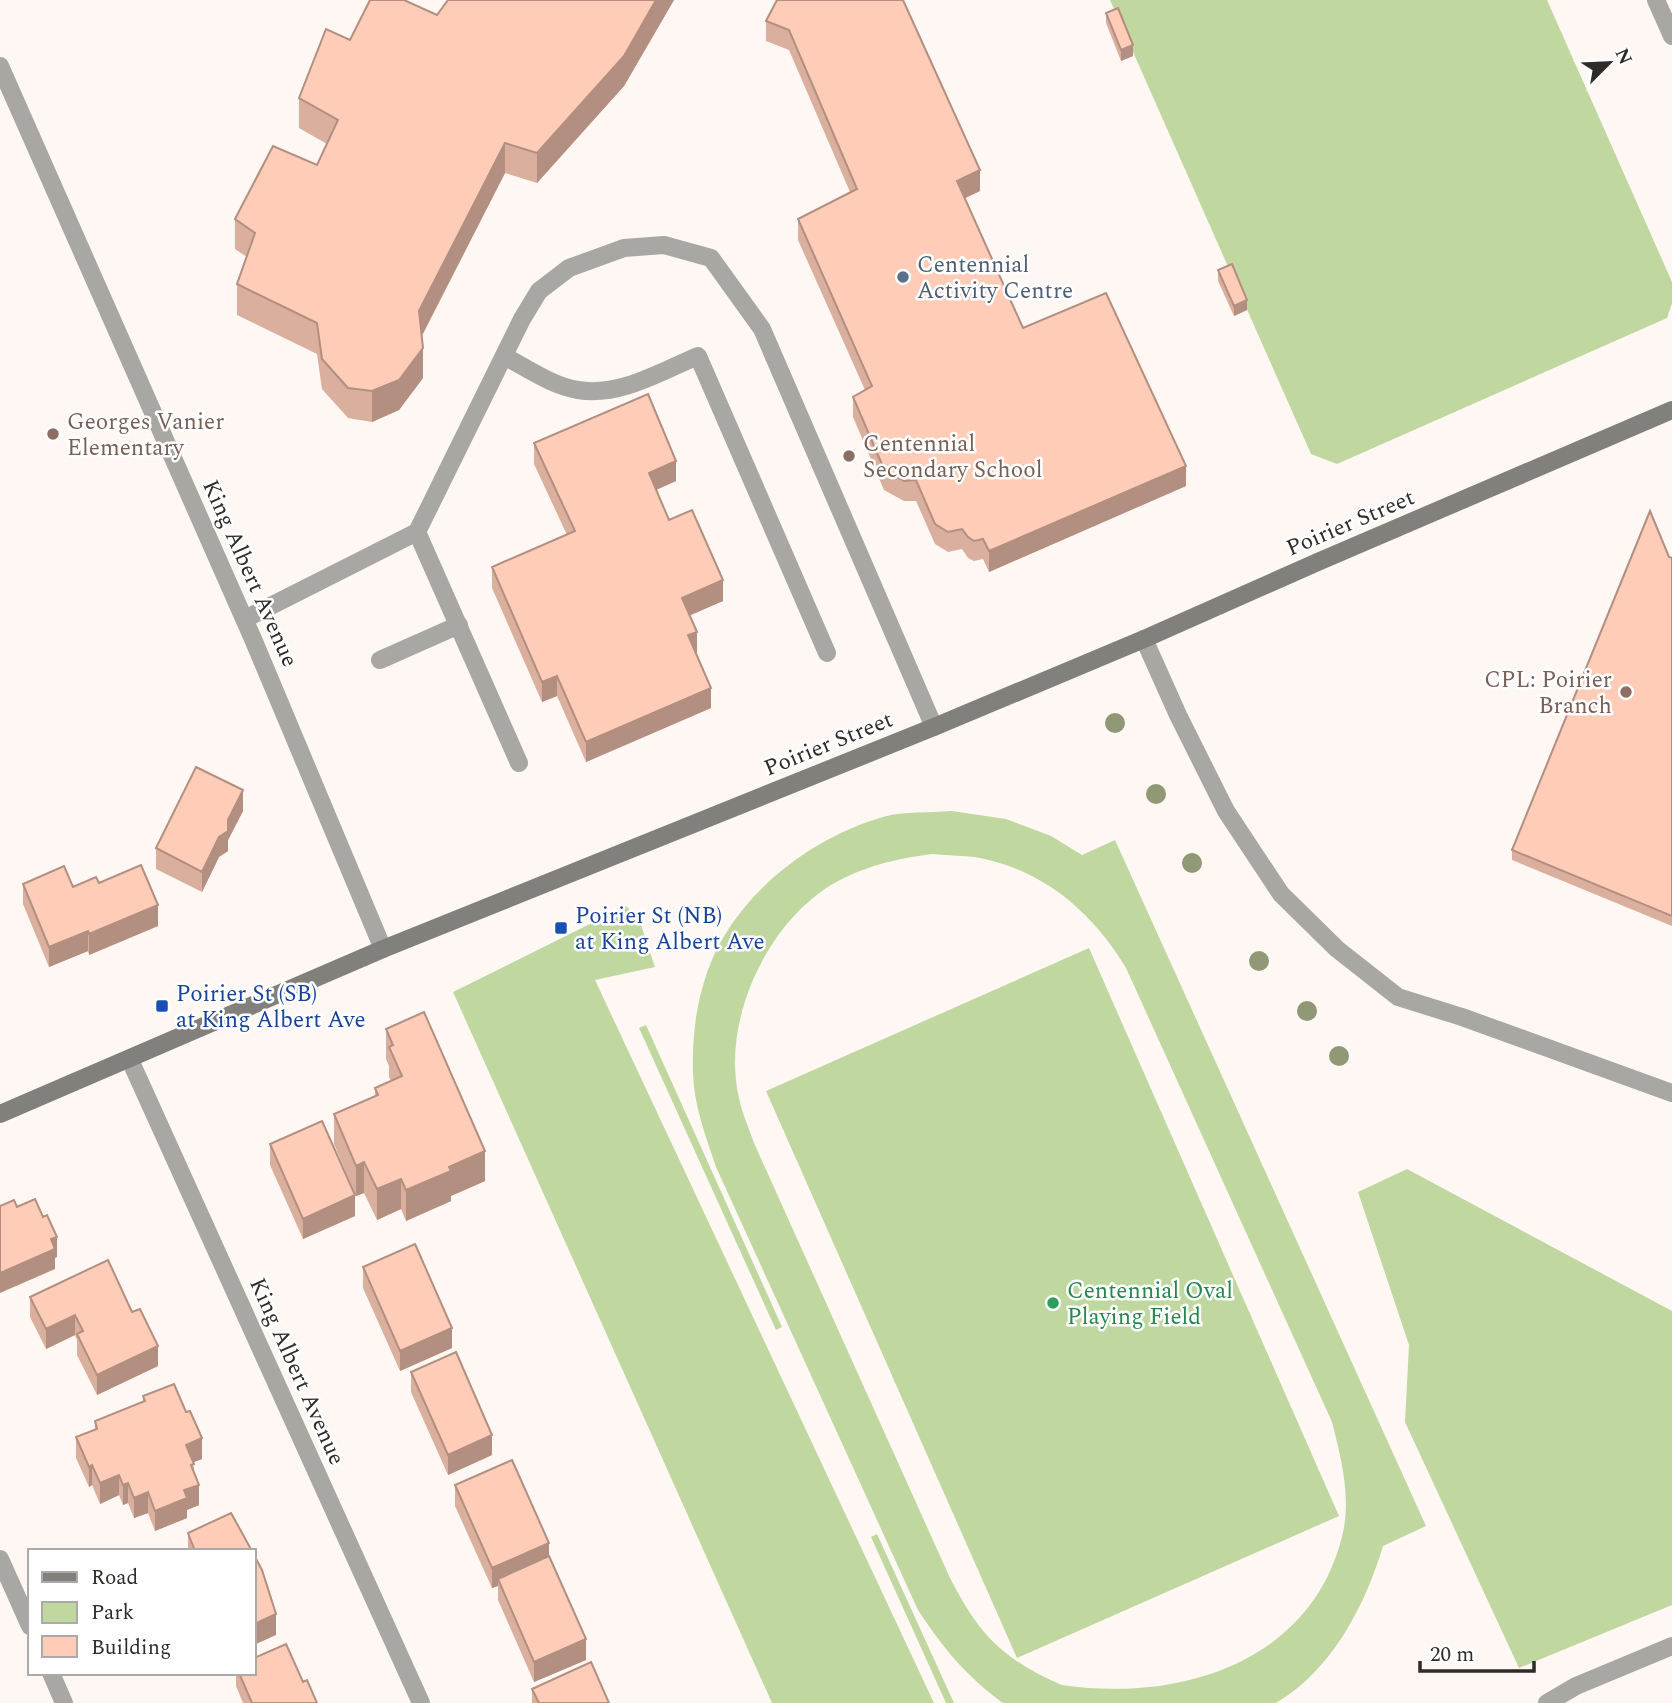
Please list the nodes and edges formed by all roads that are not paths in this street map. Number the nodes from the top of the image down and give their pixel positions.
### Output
1 (1656, 0) edge
2 (1672, 36) edge
3 (0, 66) edge
4 (504, 356) junction
5 (1672, 410) edge
6 (417, 532) junction
7 (245, 619) junction
8 (459, 625) junction
9 (1144, 639) junction
10 (827, 653) dead end
11 (380, 660) dead end
12 (934, 727) junction
13 (519, 763) dead end
14 (383, 949) junction
15 (130, 1060) junction
16 (1672, 1093) edge
17 (0, 1114) edge
18 (0, 1559) edge
19 (28, 1622) edge
20 (1672, 1646) edge
21 (52, 1675) edge
22 (64, 1703) edge
23 (421, 1703) edge
24 (1547, 1703) edge

1 - 2 street
3 - 7 street, King Albert Avenue
4 - 6 street
4 - 10 street
4 - 12 street
5 - 9 street, Poirier Street
6 - 7 street
6 - 8 street
7 - 14 street, King Albert Avenue
8 - 11 street
8 - 13 street
9 - 12 street, Poirier Street
9 - 16 street
12 - 14 street, Poirier Street
14 - 15 street, Poirier Street
15 - 17 street, Poirier Street
15 - 23 street, King Albert Avenue
18 - 19 street
20 - 24 street
21 - 22 street

